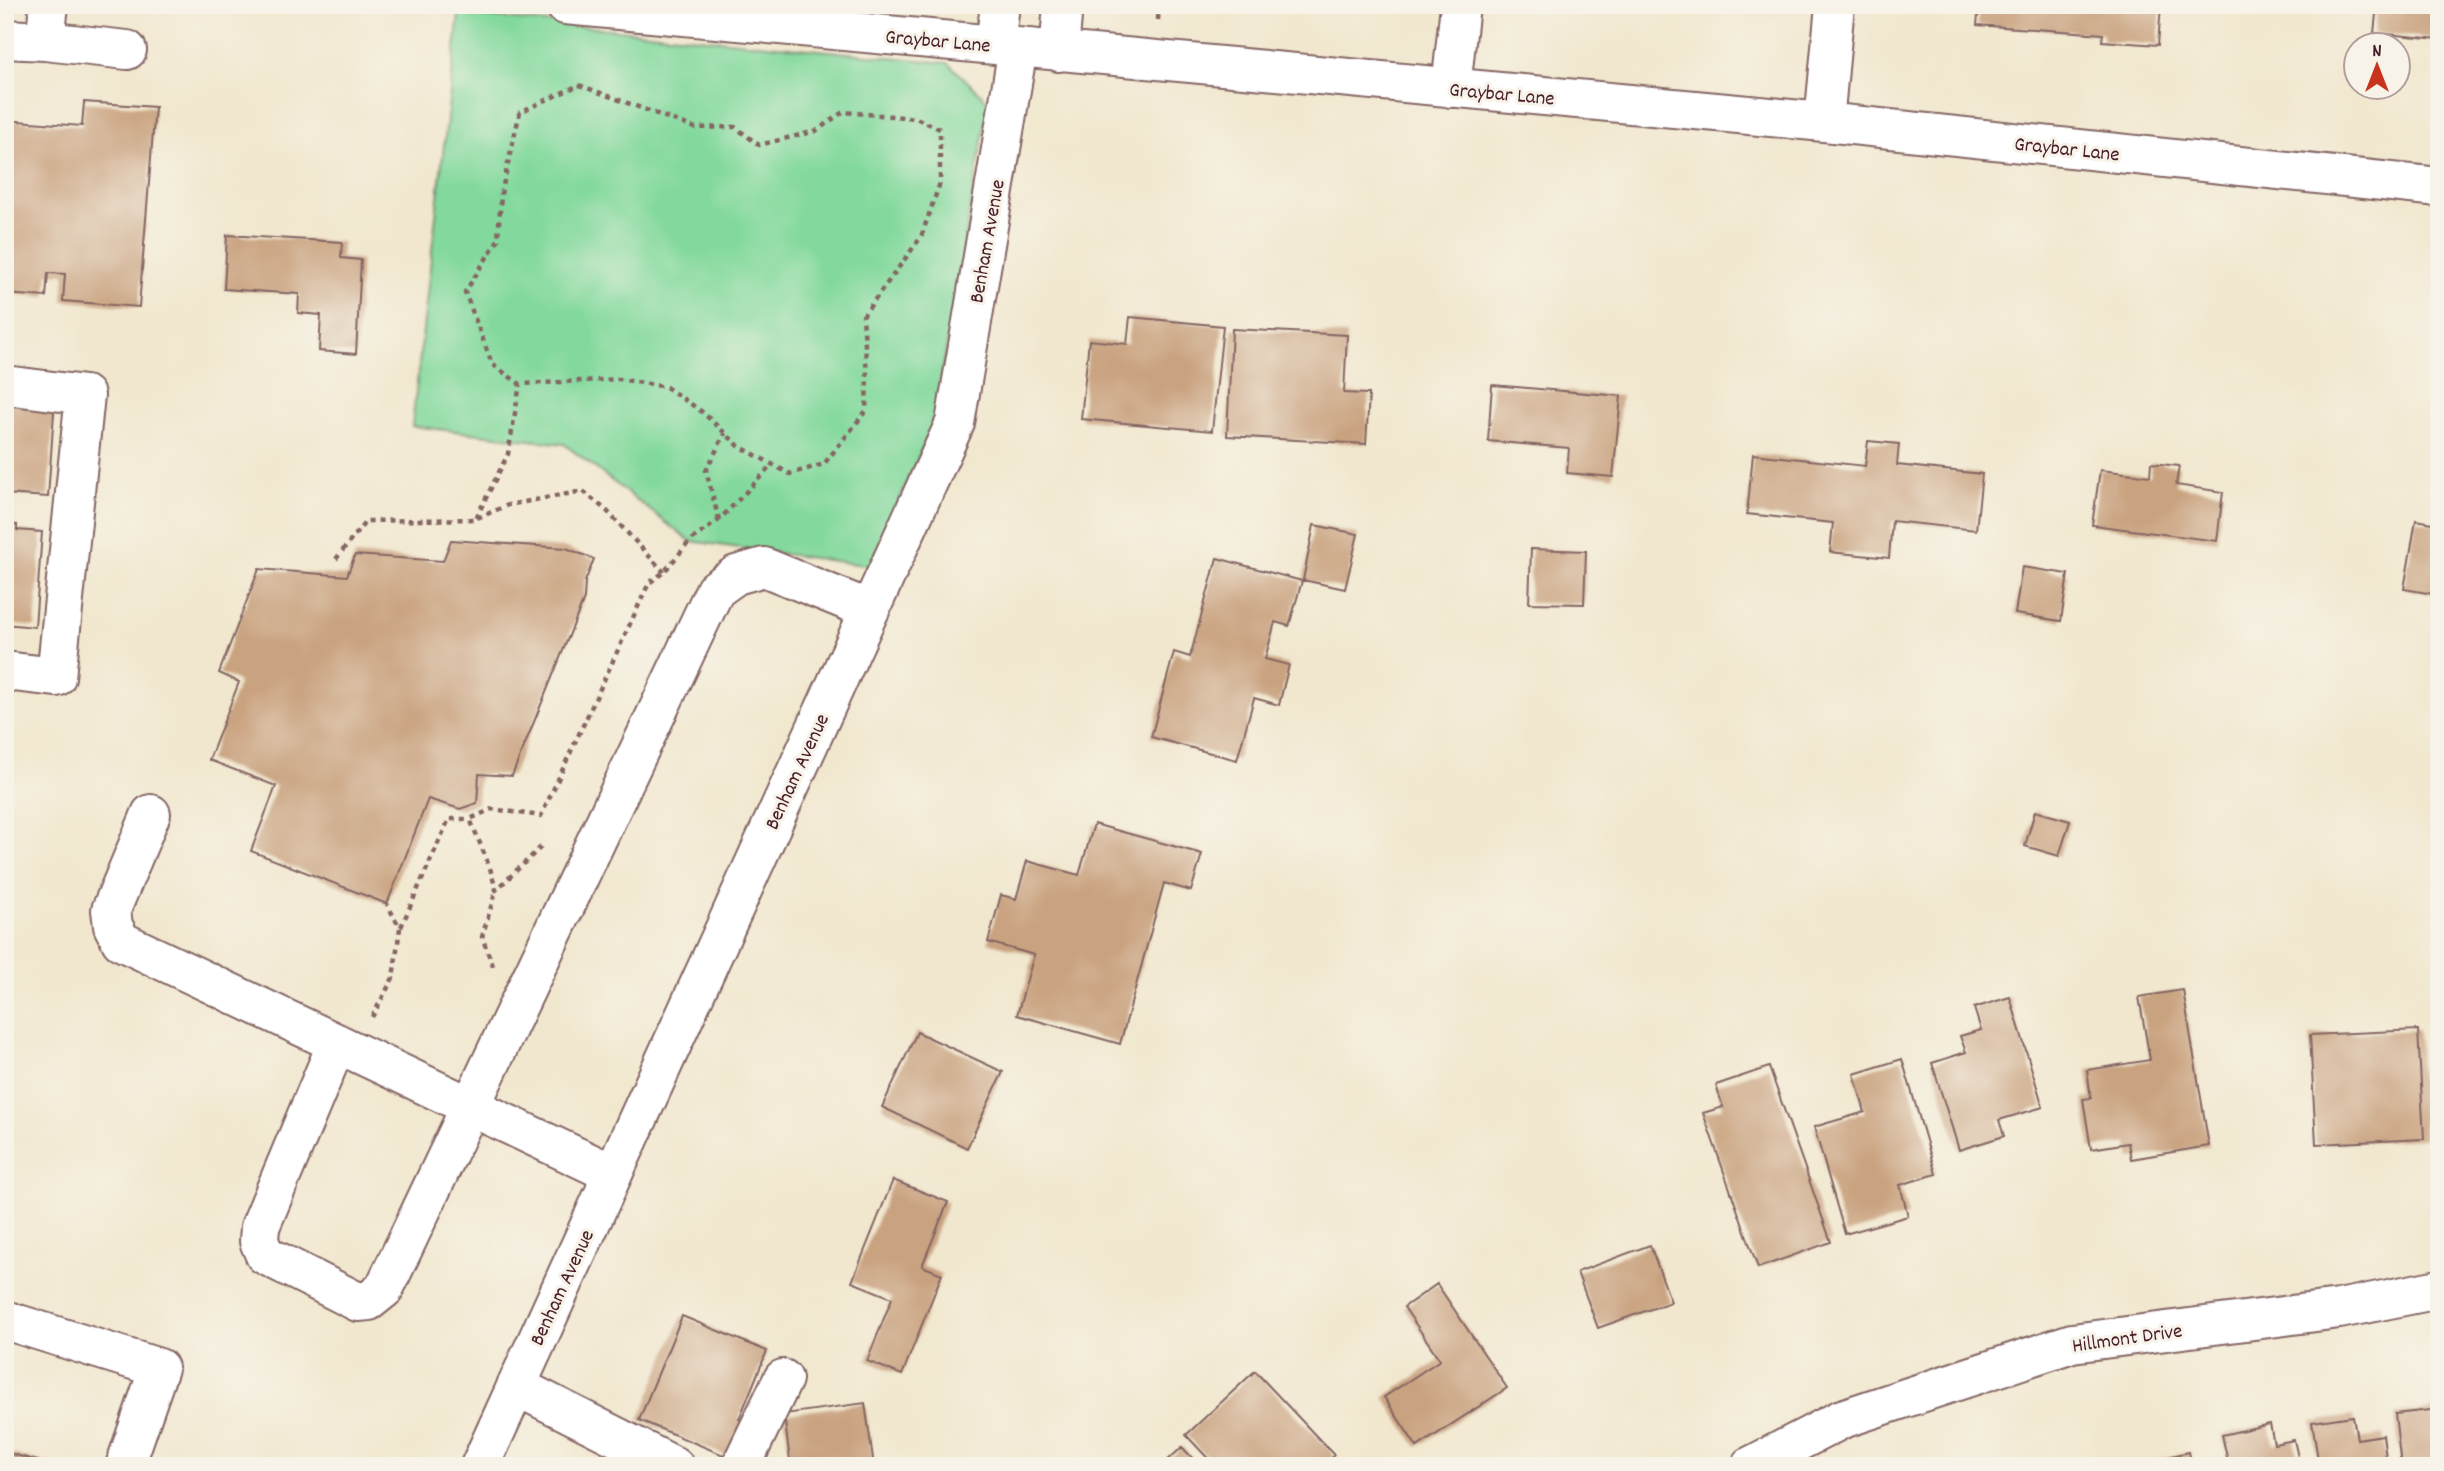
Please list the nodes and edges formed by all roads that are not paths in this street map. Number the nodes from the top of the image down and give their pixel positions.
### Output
1 (565, 5) edge
2 (1000, 5) edge
3 (1063, 5) edge
4 (1460, 5) edge
5 (1835, 5) edge
6 (47, 23) edge
7 (5, 39) edge
8 (1007, 47) junction
9 (127, 50) dead end
10 (1059, 52) junction
11 (1451, 88) junction
12 (1824, 122) junction
13 (2439, 187) edge
14 (5, 385) edge
15 (870, 610) junction
16 (5, 671) edge
17 (151, 814) dead end
18 (337, 1043) junction
19 (471, 1107) junction
20 (613, 1174) junction
21 (2439, 1289) edge
22 (5, 1320) edge
23 (783, 1378) dead end
24 (516, 1386) junction
25 (125, 1466) edge
26 (480, 1466) edge
27 (674, 1466) edge
28 (741, 1466) edge
29 (1751, 1466) edge

1 - 8 street, Graybar Lane
2 - 8 street, Benham Avenue
3 - 10 street
4 - 11 street
5 - 12 street
6 - 7 street
6 - 9 street
8 - 10 street, Graybar Lane
8 - 15 street, Benham Avenue
10 - 11 street, Graybar Lane
11 - 12 street, Graybar Lane
12 - 13 street, Graybar Lane
14 - 16 street
15 - 19 street
15 - 20 street, Benham Avenue
17 - 18 street
18 - 19 street
18 - 19 street
19 - 20 street
20 - 24 street, Benham Avenue
21 - 29 street, Hillmont Drive
22 - 25 street
23 - 28 street
24 - 26 street, Benham Avenue
24 - 27 street

